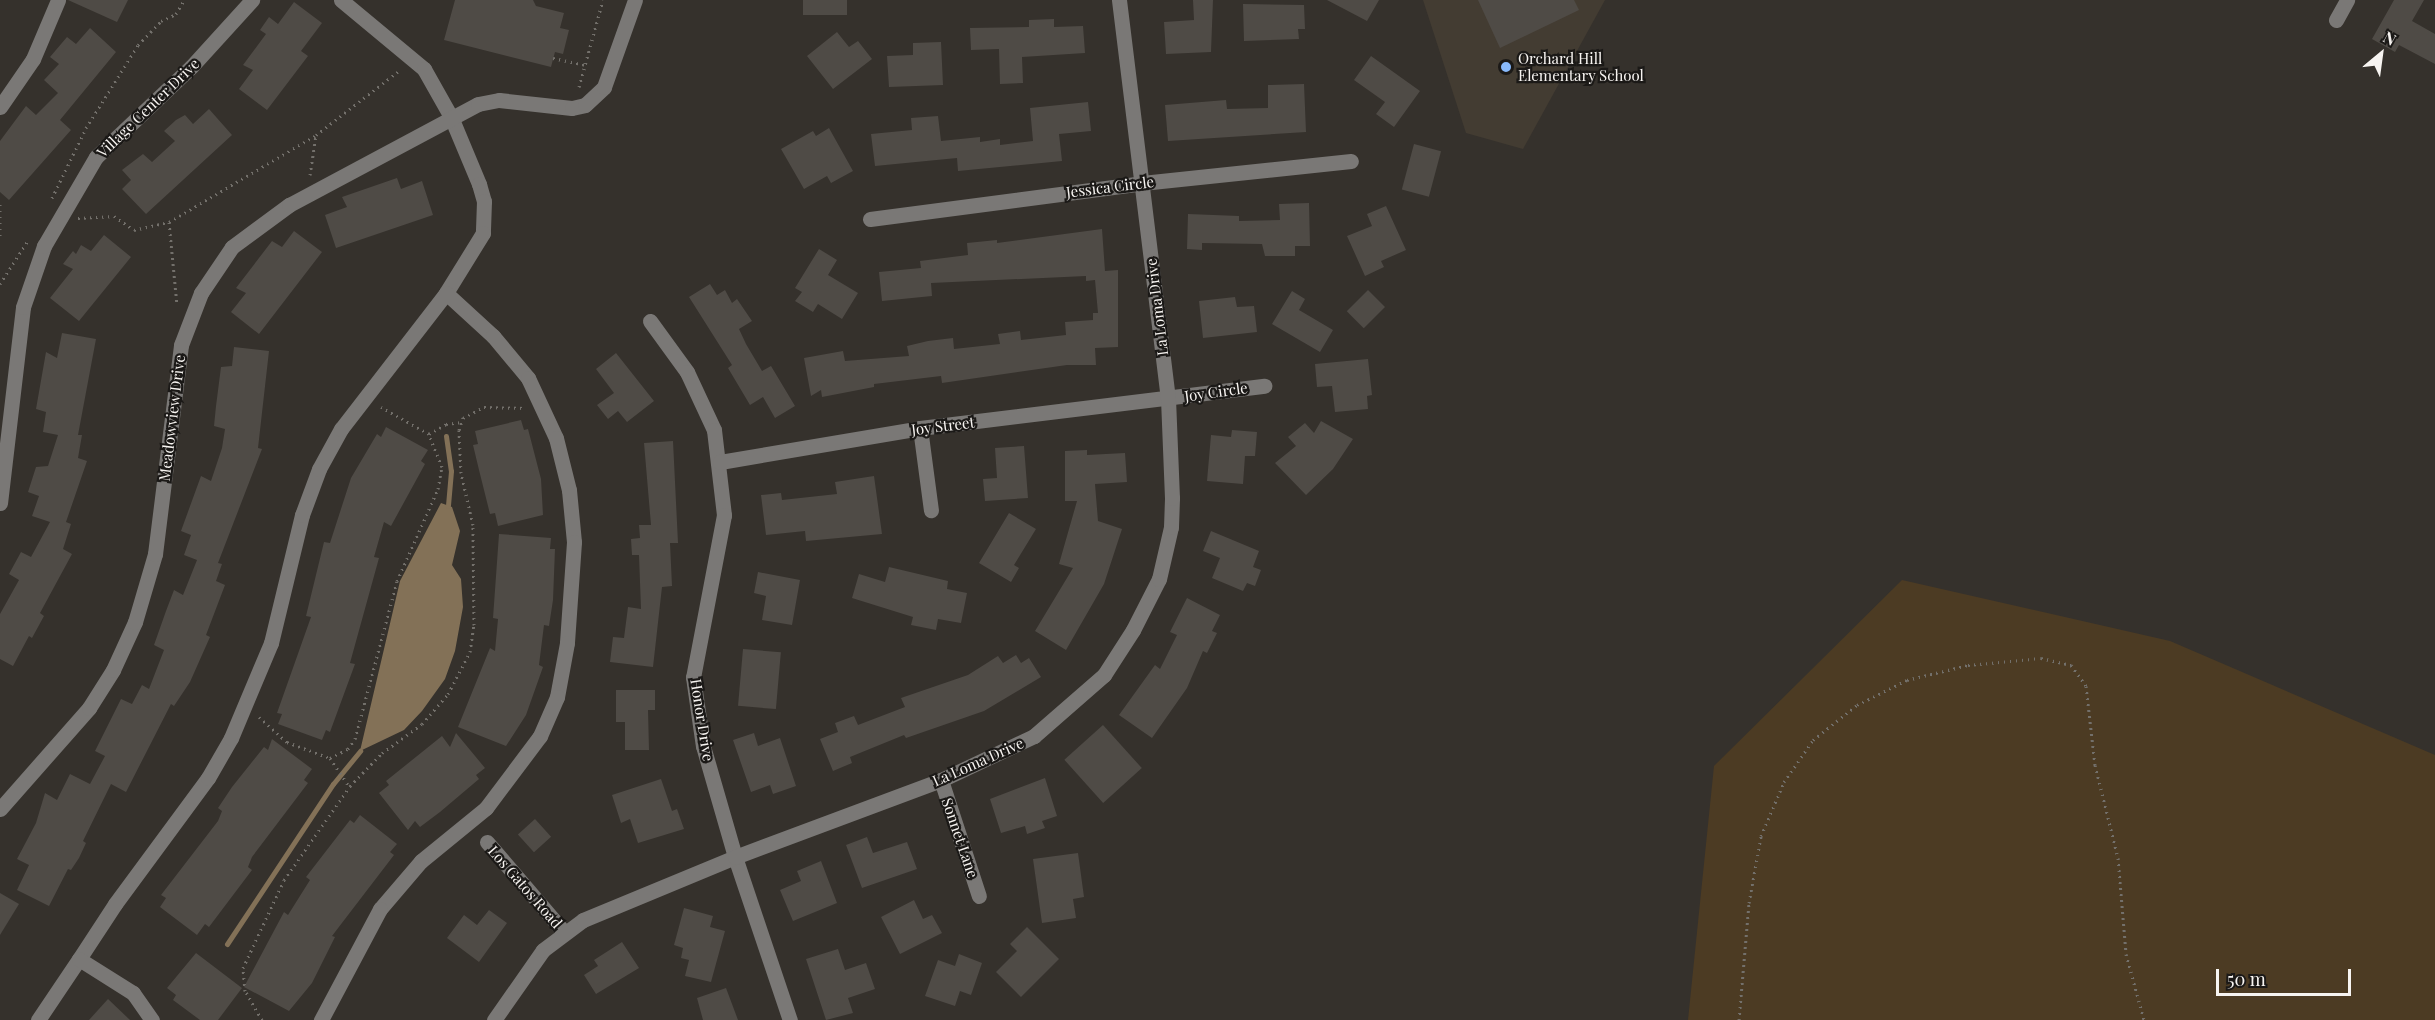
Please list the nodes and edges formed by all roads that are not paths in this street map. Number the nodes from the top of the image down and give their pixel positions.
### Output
1 (58, 0) edge
2 (252, 0) edge
3 (341, 0) edge
4 (635, 0) edge
5 (1119, 0) edge
6 (2347, 0) edge
7 (2336, 20) dead end
8 (0, 107) edge
9 (451, 117) junction
10 (1351, 161) dead end
11 (1142, 183) junction
12 (870, 219) dead end
13 (446, 293) junction
14 (650, 321) dead end
15 (1264, 386) dead end
16 (1168, 399) junction
17 (920, 429) junction
18 (720, 462) junction
19 (0, 503) edge
20 (932, 510) dead end
21 (941, 780) junction
22 (0, 809) edge
23 (486, 842) dead end
24 (735, 857) junction
25 (980, 896) dead end
26 (564, 932) junction
27 (79, 959) junction
28 (38, 1020) edge
29 (152, 1020) edge
30 (321, 1020) edge
31 (494, 1020) edge
32 (790, 1020) edge

1 - 8 street
2 - 19 street, Village Center Drive
3 - 9 street
4 - 9 street, Meadowview Drive
5 - 11 street, La Loma Drive
6 - 7 street
9 - 13 street
9 - 22 street, Meadowview Drive
10 - 11 street, Jessica Circle
11 - 12 street, Jessica Circle
11 - 16 street, La Loma Drive
13 - 27 street
13 - 30 street
14 - 18 street, Honor Drive
15 - 16 street, Joy Circle
16 - 17 street, Joy Street
16 - 21 street, La Loma Drive
17 - 18 street, Joy Street
17 - 20 street
18 - 24 street, Honor Drive
21 - 24 street, La Loma Drive
21 - 25 street, Sonnet Lane
23 - 26 street, Los Gatos Road
24 - 26 street, La Loma Drive
24 - 32 street, Honor Drive
26 - 31 street, La Loma Drive
27 - 28 street
27 - 29 street

